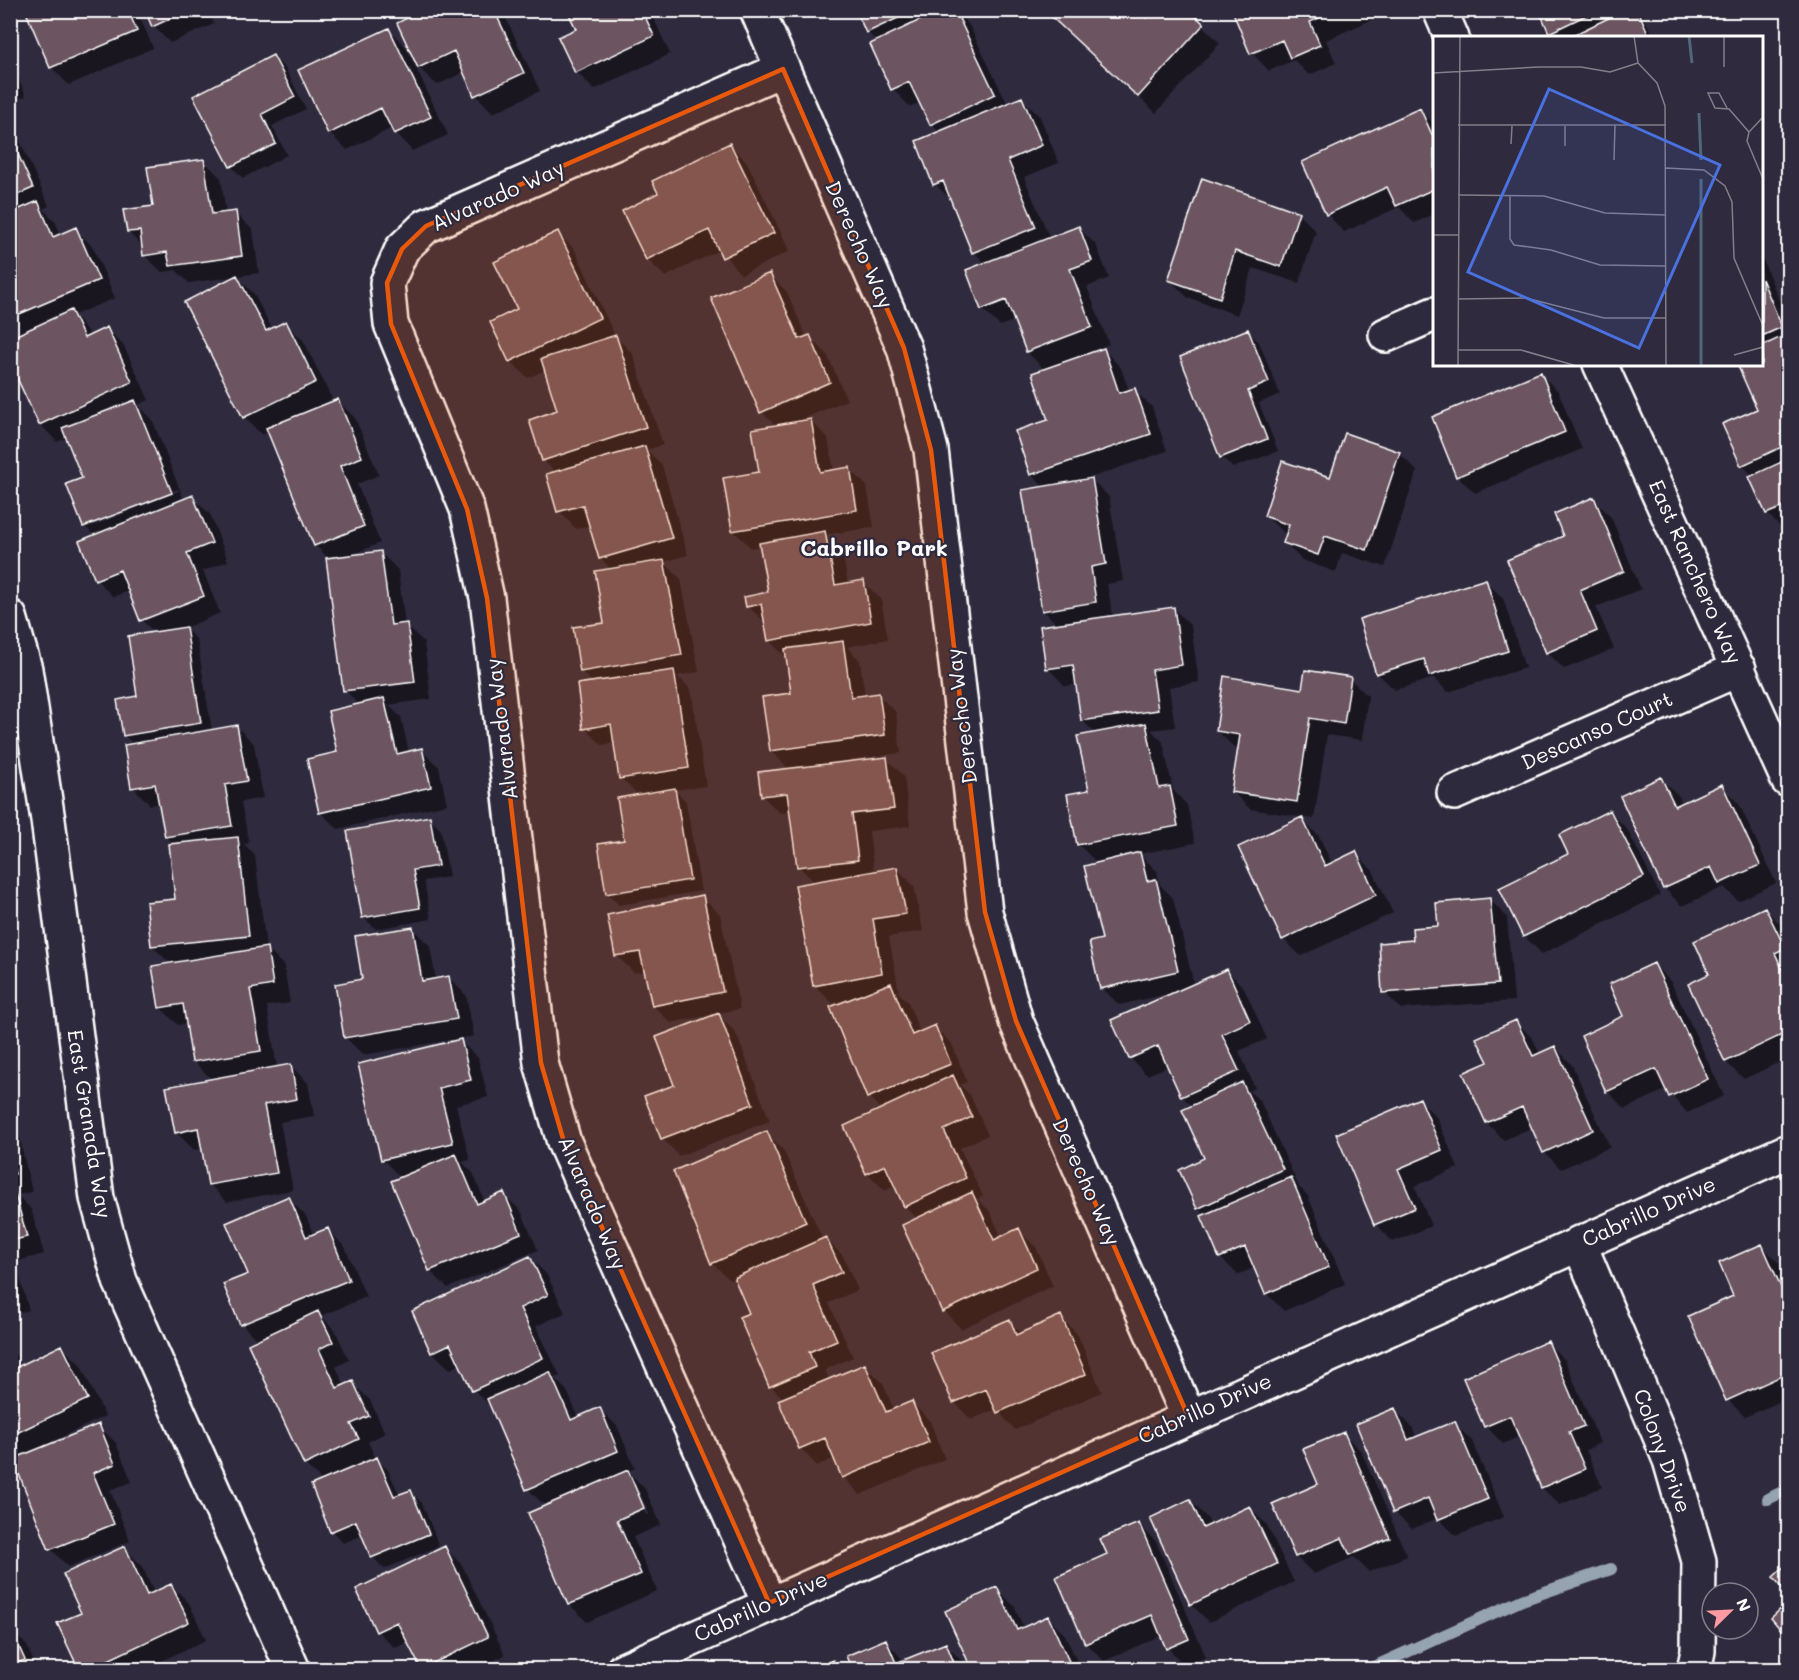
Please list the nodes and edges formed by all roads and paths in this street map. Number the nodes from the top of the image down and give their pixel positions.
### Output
1 (758, 10) edge
2 (1440, 10) edge
3 (1451, 36) edge
4 (783, 69) junction
5 (1433, 314) edge
6 (1386, 335) dead end
7 (1601, 366) edge
8 (10, 617) edge
9 (1739, 669) junction
10 (1788, 780) edge
11 (1455, 793) dead end
12 (1788, 1150) edge
13 (1579, 1243) junction
14 (1188, 1416) junction
15 (770, 1603) junction
16 (293, 1670) edge
17 (623, 1670) edge
18 (1694, 1670) edge

1 - 4 street, Derecho Way
2 - 3 street
4 - 14 street, Derecho Way
4 - 15 street, Alvarado Way
5 - 6 street
7 - 9 street, East Ranchero Way
8 - 16 street, East Granada Way
9 - 10 street, East Ranchero Way
9 - 11 street, Descanso Court
12 - 13 street, Cabrillo Drive
13 - 14 street, Cabrillo Drive
13 - 18 street, Colony Drive
14 - 15 street, Cabrillo Drive
15 - 17 street, Cabrillo Drive

